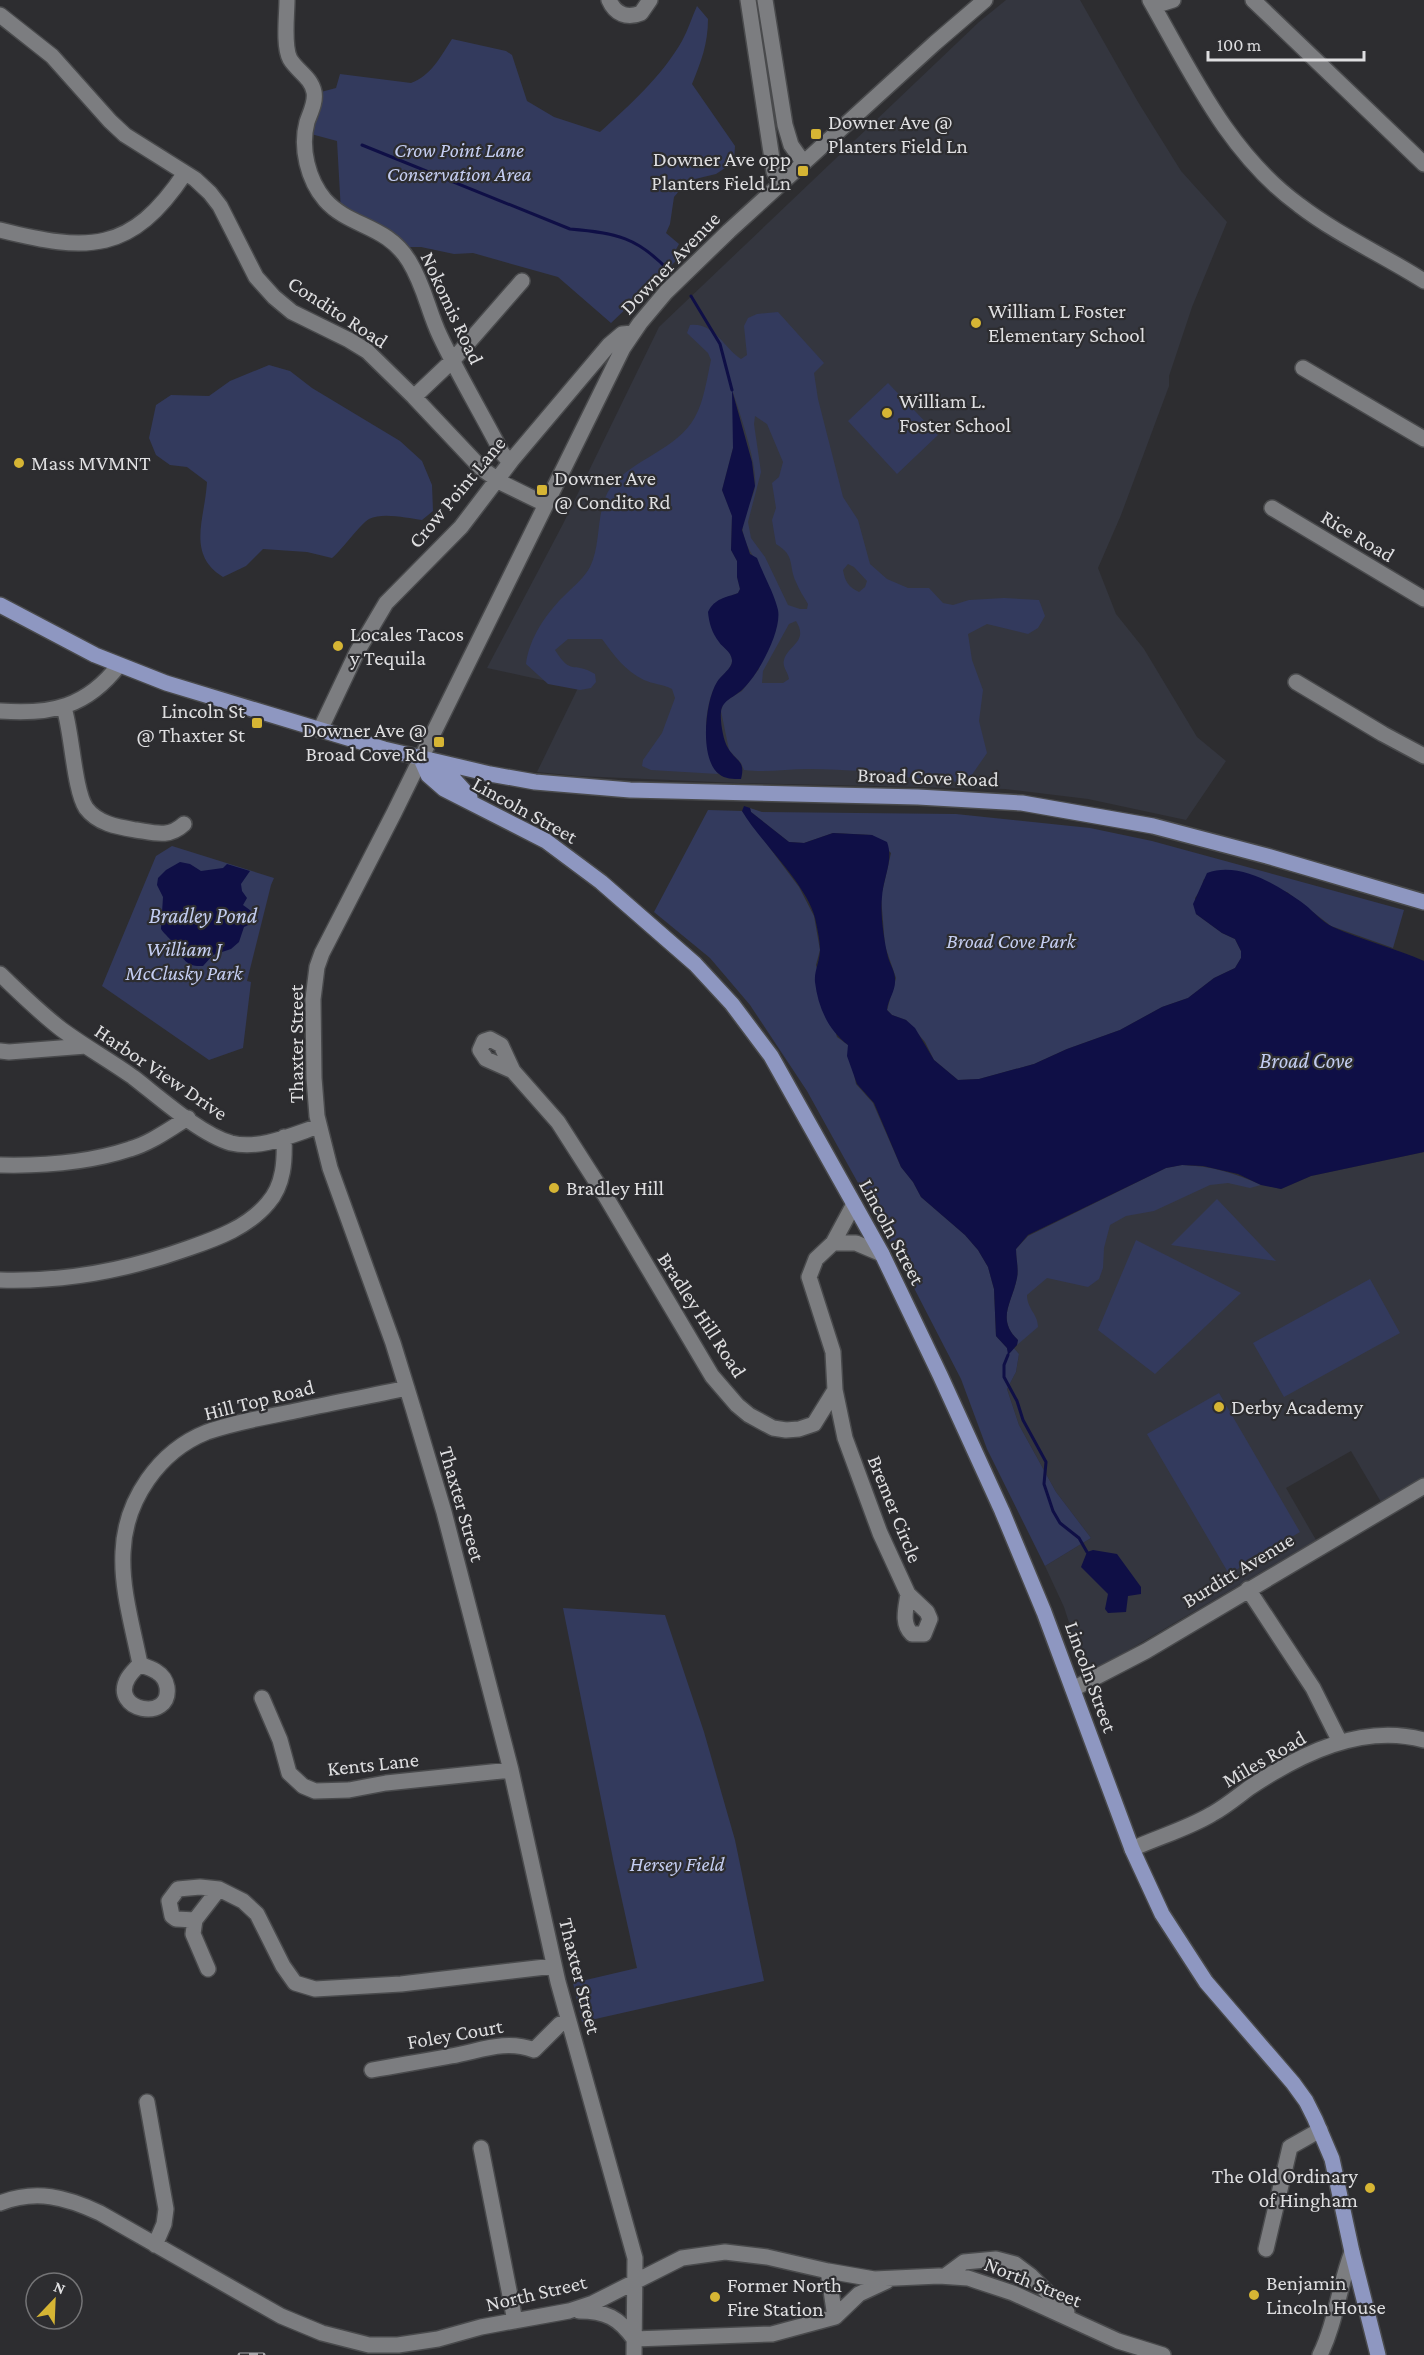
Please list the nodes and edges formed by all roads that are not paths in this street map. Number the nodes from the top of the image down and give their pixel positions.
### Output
1 (287, 0) edge
2 (609, 0) edge
3 (650, 0) edge
4 (748, 0) edge
5 (765, 0) edge
6 (985, 0) edge
7 (1173, 0) edge
8 (1253, 0) edge
9 (1152, 3) edge
10 (0, 15) edge
11 (803, 162) junction
12 (1424, 164) edge
13 (185, 173) junction
14 (780, 183) junction
15 (0, 230) edge
16 (522, 281) dead end
17 (1424, 281) edge
18 (633, 333) junction
19 (453, 360) junction
20 (1304, 369) dead end
21 (414, 397) junction
22 (1424, 439) edge
23 (510, 462) junction
24 (497, 480) junction
25 (545, 504) junction
26 (1272, 508) dead end
27 (1424, 599) edge
28 (0, 605) edge
29 (118, 664) junction
30 (1296, 682) dead end
31 (64, 708) junction
32 (0, 711) edge
33 (320, 730) junction
34 (1424, 756) edge
35 (421, 759) junction
36 (184, 824) dead end
37 (1424, 902) edge
38 (0, 974) edge
39 (86, 1046) junction
40 (0, 1051) edge
41 (513, 1071) dead end
42 (188, 1118) junction
43 (320, 1126) junction
44 (284, 1137) junction
45 (0, 1165) edge
46 (854, 1204) junction
47 (833, 1243) junction
48 (882, 1254) junction
49 (0, 1280) edge
50 (407, 1388) junction
51 (835, 1390) junction
52 (814, 1424) junction
53 (845, 1438) junction
54 (1424, 1486) edge
55 (1248, 1589) junction
56 (908, 1594) dead end
57 (140, 1664) dead end
58 (1073, 1689) junction
59 (262, 1698) dead end
60 (1424, 1740) edge
61 (1340, 1742) junction
62 (511, 1770) junction
63 (1132, 1849) junction
64 (219, 1889) junction
65 (195, 1920) junction
66 (554, 1966) junction
67 (208, 1969) dead end
68 (569, 2021) junction
69 (372, 2070) dead end
70 (147, 2102) dead end
71 (1320, 2130) junction
72 (481, 2148) dead end
73 (0, 2203) edge
74 (155, 2245) junction
75 (1266, 2249) dead end
76 (1352, 2252) junction
77 (828, 2271) junction
78 (945, 2276) junction
79 (895, 2278) junction
80 (634, 2280) junction
81 (569, 2311) junction
82 (835, 2317) junction
83 (515, 2321) junction
84 (1075, 2321) junction
85 (634, 2339) junction
86 (634, 2355) edge
87 (1163, 2355) edge
88 (1320, 2355) edge
89 (1378, 2355) edge

1 - 19 street, Nokomis Road
2 - 3 street
4 - 14 street
5 - 11 street
6 - 11 street, Downer Avenue
7 - 9 street
8 - 12 street
9 - 17 street
10 - 13 street, Condito Road
11 - 14 street, Downer Avenue
13 - 15 street
13 - 21 street, Condito Road
14 - 18 street, Downer Avenue
16 - 19 street
18 - 23 street, Crow Point Lane
18 - 25 street, Downer Avenue
19 - 21 street
19 - 23 street, Nokomis Road
20 - 22 street
21 - 24 street, Condito Road
23 - 24 street, Crow Point Lane
24 - 25 street, Condito Road
24 - 33 street, Crow Point Lane
25 - 35 street, Downer Avenue
26 - 27 street, Rice Road
28 - 29 main road
29 - 31 street
29 - 33 main road
30 - 34 street
31 - 32 street
31 - 36 street
33 - 35 main road
35 - 37 main road, Broad Cove Road
35 - 43 street, Thaxter Street
35 - 46 main road, Lincoln Street
38 - 39 street, Harbor View Drive
39 - 40 street
39 - 42 street, Harbor View Drive
41 - 52 street, Bradley Hill Road
42 - 44 street, Harbor View Drive
42 - 45 street
43 - 44 street, Harbor View Drive
43 - 50 street, Thaxter Street
44 - 49 street
46 - 47 street
46 - 48 main road, Lincoln Street
47 - 48 street
47 - 51 street
48 - 58 main road, Lincoln Street
50 - 57 street, Hill Top Road
50 - 62 street, Thaxter Street
51 - 52 street
51 - 53 street, Bremer Circle
52 - 53 street, Bremer Circle
53 - 56 street, Bremer Circle
54 - 55 street, Burditt Avenue
55 - 58 street, Burditt Avenue
55 - 61 street
58 - 63 main road, Lincoln Street
59 - 62 street, Kents Lane
60 - 61 street, Miles Road
61 - 63 street, Miles Road
62 - 66 street, Thaxter Street
63 - 71 main road, Lincoln Street
64 - 65 street
64 - 65 street
64 - 66 street
65 - 67 street
66 - 68 street, Thaxter Street
68 - 69 street, Foley Court
68 - 80 street, Thaxter Street
70 - 74 street
71 - 75 street
71 - 76 main road, Lincoln Street
72 - 83 street
73 - 74 street, North Street
74 - 83 street, North Street
76 - 88 street
76 - 89 main road, Lincoln Street
77 - 79 street, North Street
77 - 80 street, North Street
77 - 82 street
78 - 79 street, North Street
78 - 84 street, North Street
78 - 84 street
79 - 82 street
80 - 81 street, North Street
80 - 85 street, Thaxter Street
81 - 83 street, North Street
81 - 85 street
82 - 85 street
84 - 87 street, North Street
85 - 86 street, Thaxter Street

